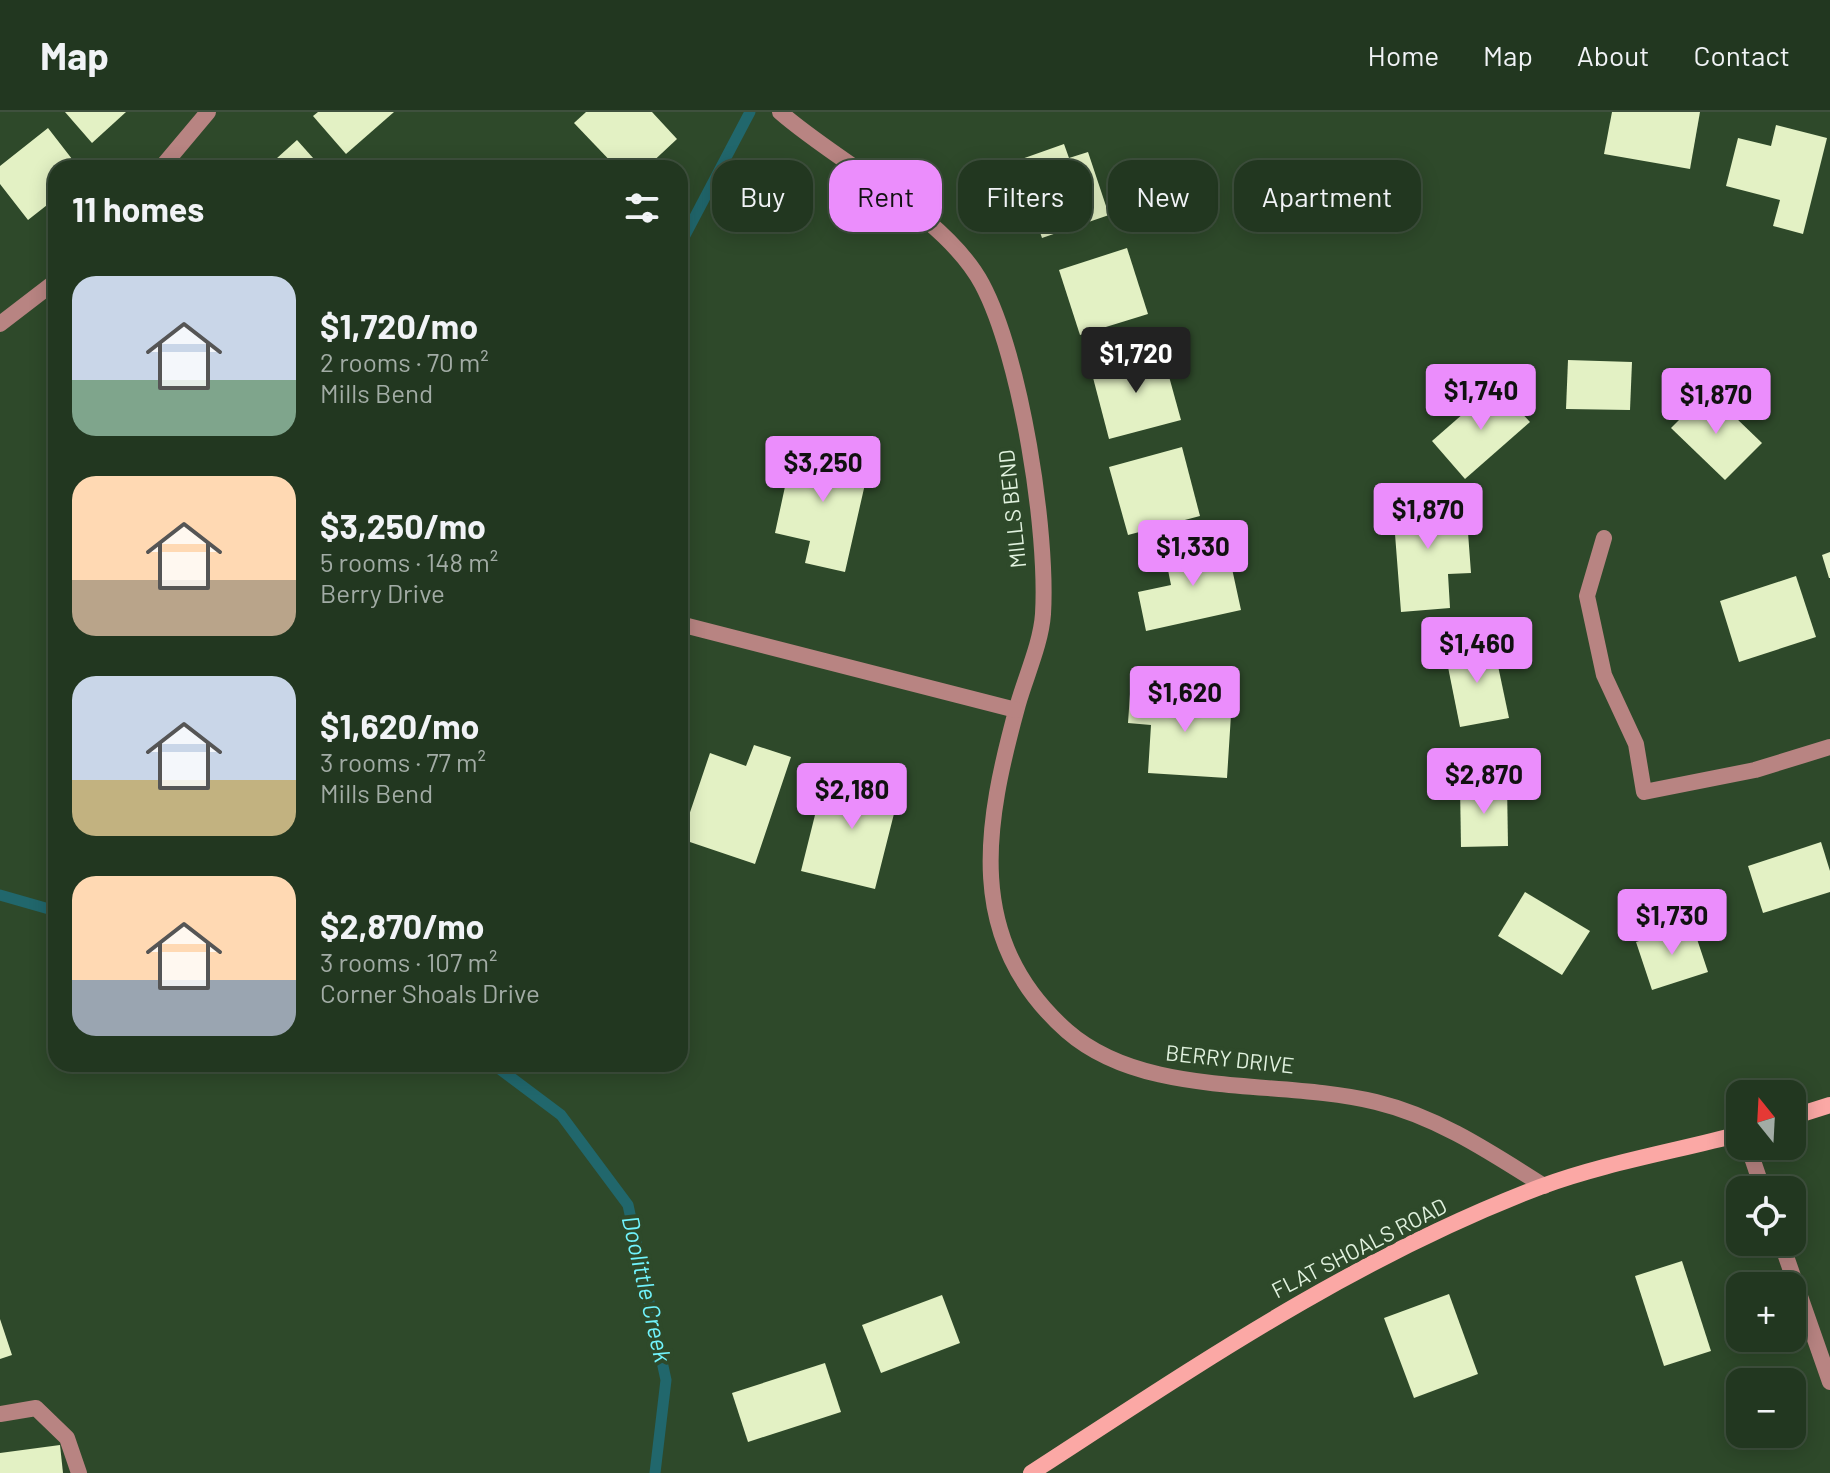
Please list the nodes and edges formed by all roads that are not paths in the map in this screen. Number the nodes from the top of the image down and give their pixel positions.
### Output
1 (208, 112) edge
2 (780, 112) edge
3 (168, 160) edge
4 (48, 287) edge
5 (0, 324) edge
6 (1604, 538) dead end
7 (688, 626) edge
8 (1016, 710) junction
9 (1830, 747) edge
10 (1830, 1105) edge
11 (1806, 1113) edge
12 (1726, 1138) edge
13 (1544, 1186) junction
14 (1786, 1256) edge
15 (1830, 1382) edge
16 (0, 1414) edge
17 (79, 1473) edge
18 (1031, 1473) edge

1 - 3 street
2 - 8 street, MILLS BEND
4 - 5 street
6 - 9 street
7 - 8 street
8 - 13 street, BERRY DRIVE
10 - 11 main road
12 - 13 main road, FLAT SHOALS ROAD
13 - 18 main road, FLAT SHOALS ROAD
14 - 15 street
16 - 17 street

